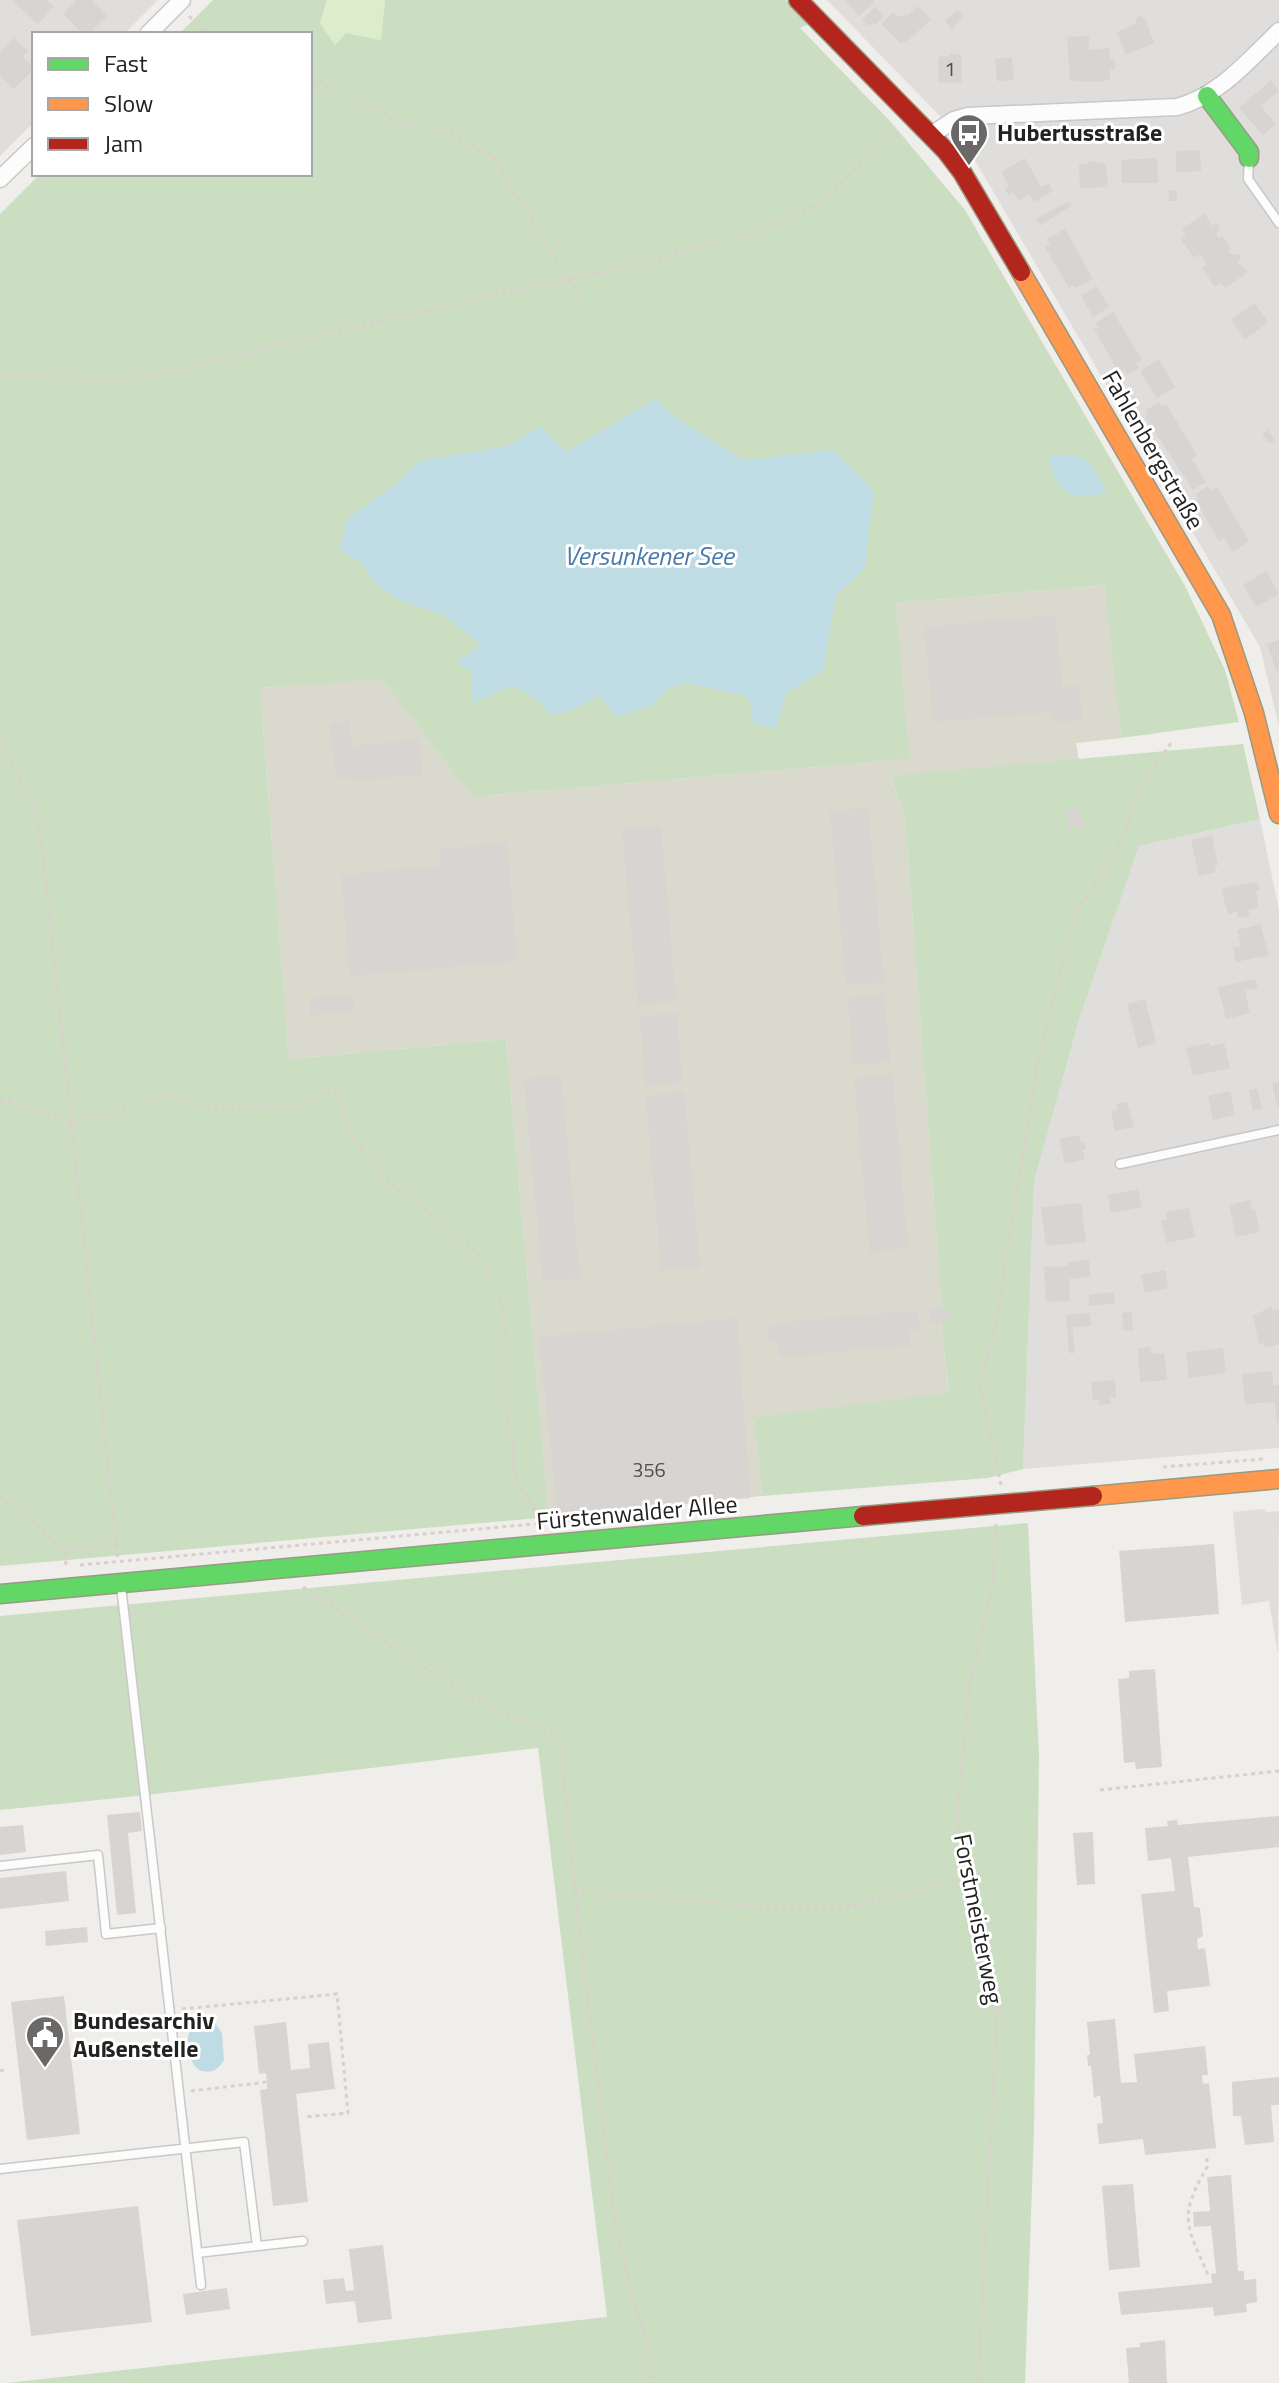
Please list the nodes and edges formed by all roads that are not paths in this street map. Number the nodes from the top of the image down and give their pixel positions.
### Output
1 (798, 0) edge
2 (180, 2) edge
3 (1279, 31) edge
4 (150, 32) edge
5 (1207, 96) junction
6 (925, 130) junction
7 (32, 148) edge
8 (1249, 158) joint
9 (0, 179) edge
10 (1279, 223) edge
11 (1272, 742) edge
12 (1279, 814) edge
13 (1279, 1130) edge
14 (1120, 1164) dead end
15 (1279, 1479) edge
16 (121, 1584) junction
17 (0, 1594) edge
18 (0, 1866) edge
19 (161, 1928) junction
20 (186, 2147) junction
21 (0, 2169) edge
22 (303, 2241) dead end
23 (257, 2246) junction
24 (197, 2253) junction
25 (201, 2285) dead end

1 - 6 main road
2 - 4 street
3 - 5 street
5 - 6 street
5 - 8 main road
6 - 11 main road, Fahlenbergstraße
7 - 9 street
8 - 10 lane
11 - 12 main road, Fahlenbergstraße
13 - 14 lane
15 - 16 main road, Fürstenwalder Allee
16 - 17 main road, Fürstenwalder Allee
16 - 19 lane
18 - 19 lane
19 - 20 lane
20 - 21 lane
20 - 23 lane
20 - 24 lane
22 - 23 lane
23 - 24 lane
24 - 25 lane

